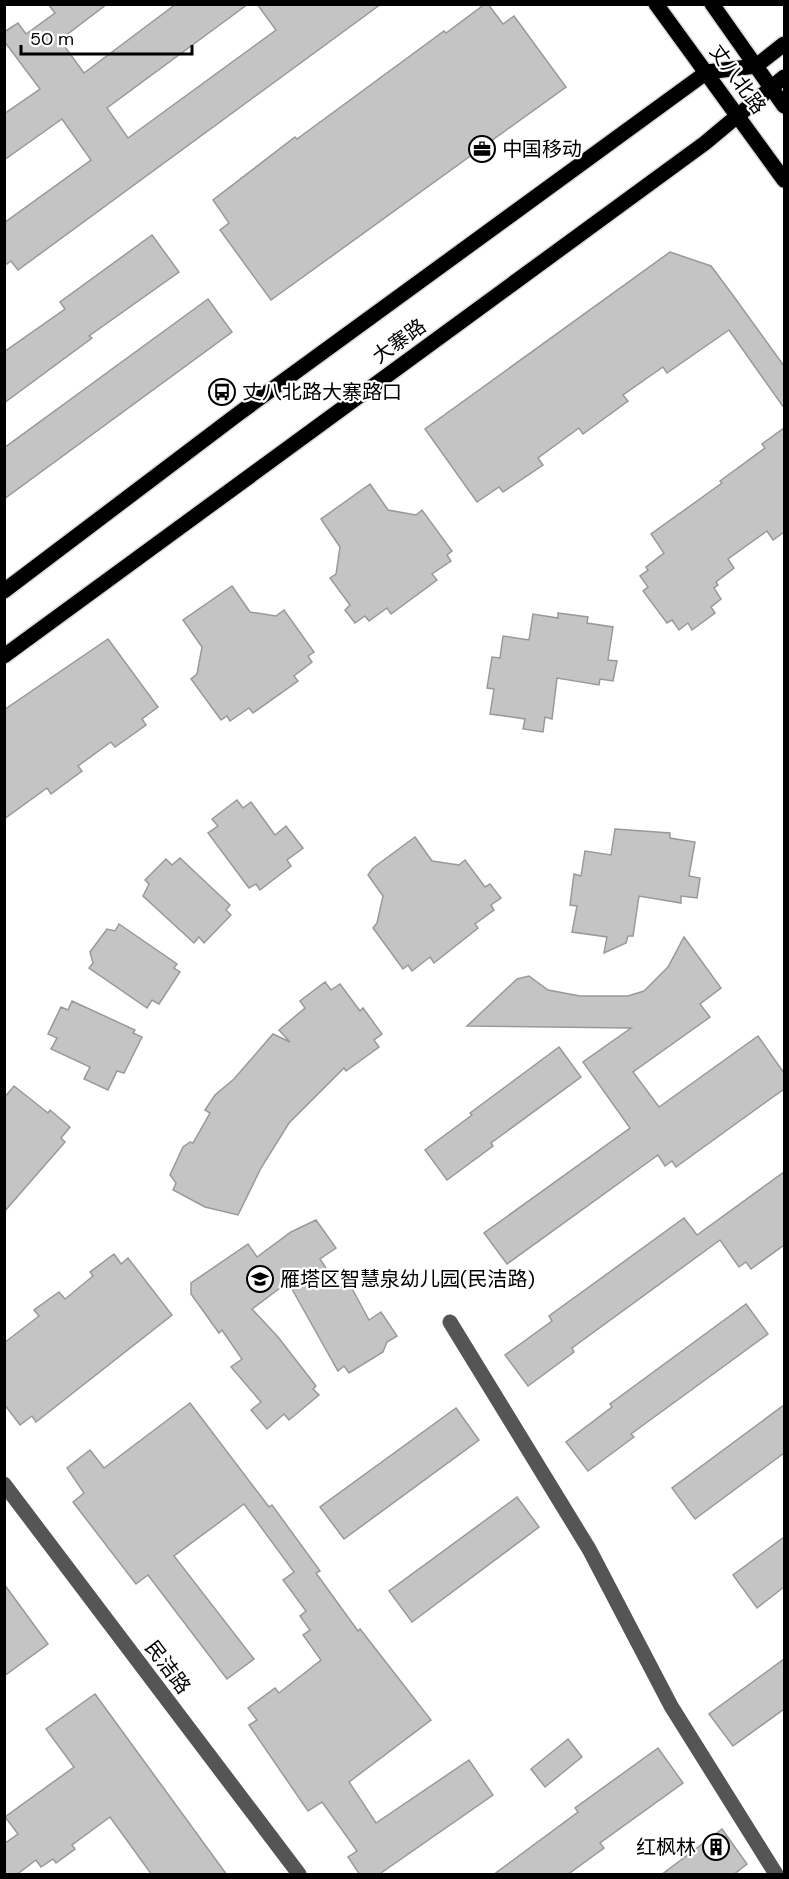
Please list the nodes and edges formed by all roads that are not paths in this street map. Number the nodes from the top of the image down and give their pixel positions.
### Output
1 (656, 4) edge
2 (712, 4) edge
3 (784, 44) edge
4 (756, 66) junction
5 (708, 72) junction
6 (784, 77) edge
7 (771, 87) junction
8 (784, 106) edge
9 (739, 117) junction
10 (784, 180) edge
11 (4, 591) edge
12 (4, 656) edge
13 (450, 1322) dead end
14 (4, 1484) edge
15 (299, 1875) edge
16 (776, 1875) edge

1 - 5 main road, 丈八北路
2 - 4 main road, 丈八北路
3 - 4 main road
4 - 5 main road, 大寨路
4 - 7 main road, 丈八北路
5 - 9 main road, 丈八北路
5 - 11 main road, 大寨路
6 - 7 main road, 大寨路
7 - 8 main road, 丈八北路
7 - 9 main road, 大寨路
9 - 10 main road, 丈八北路
9 - 12 main road, 大寨路
13 - 16 street
14 - 15 street, 民洁路

